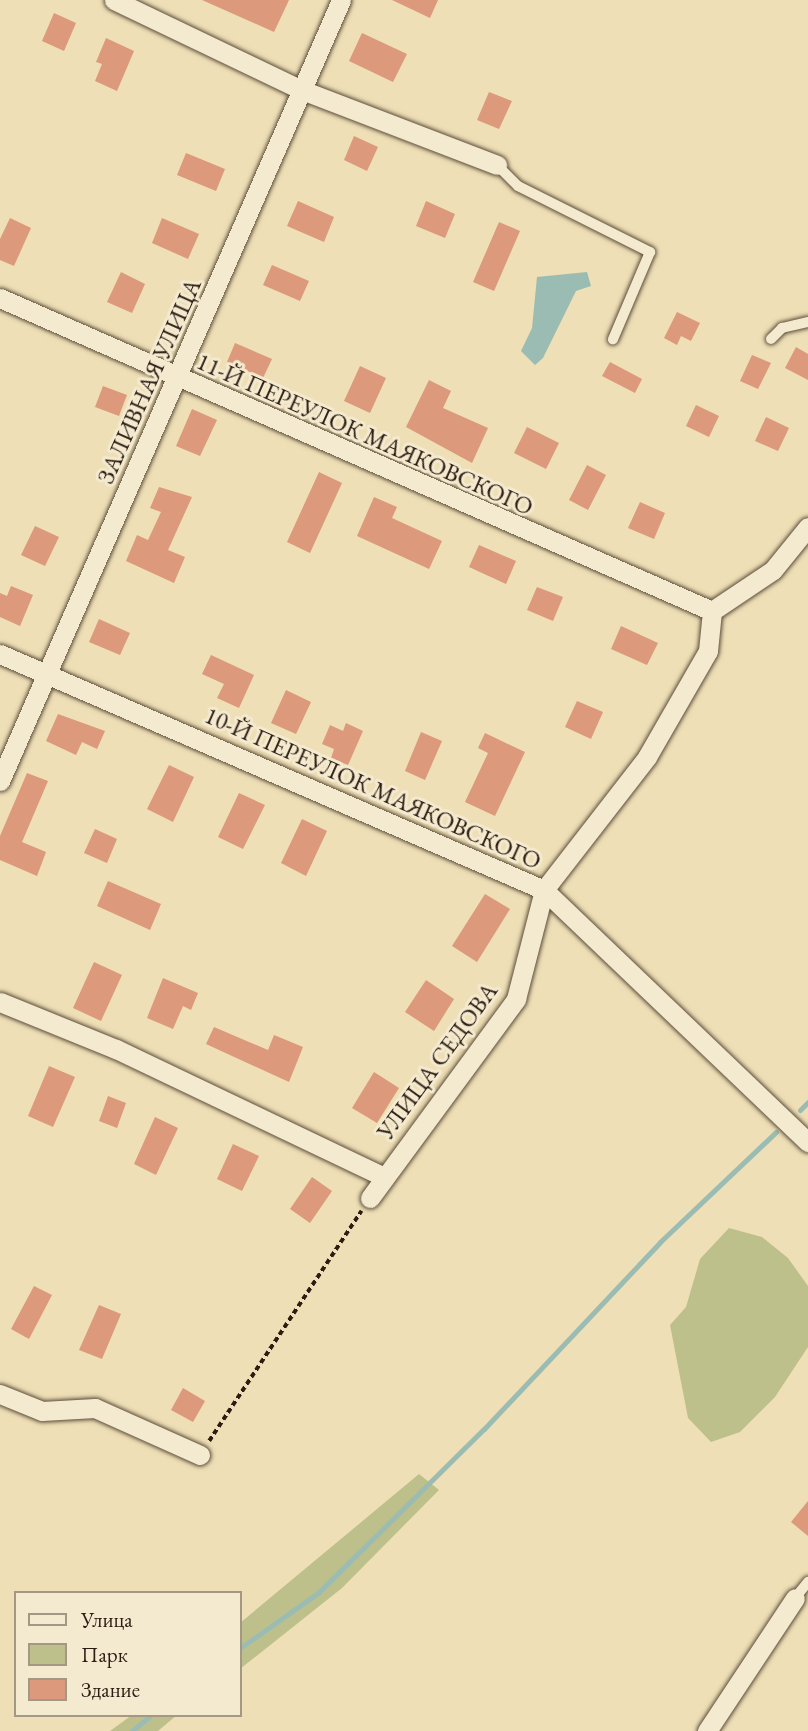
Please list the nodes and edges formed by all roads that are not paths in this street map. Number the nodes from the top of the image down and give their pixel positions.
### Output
1 (114, 0) edge
2 (341, 0) edge
3 (302, 90) junction
4 (497, 165) joint
5 (0, 298) edge
6 (808, 322) edge
7 (613, 339) dead end
8 (771, 339) dead end
9 (176, 379) junction
10 (808, 527) edge
11 (712, 611) junction
12 (0, 654) edge
13 (48, 674) junction
14 (0, 781) edge
15 (544, 890) junction
16 (0, 1002) edge
17 (808, 1142) edge
18 (384, 1177) junction
19 (370, 1198) road end
20 (0, 1394) edge
21 (200, 1455) road end
22 (808, 1582) edge
23 (795, 1598) joint
24 (708, 1731) edge

1 - 3 street
2 - 3 street, ЗАЛИВНАЯ УЛИЦА
3 - 4 street
3 - 9 street, ЗАЛИВНАЯ УЛИЦА
4 - 7 lane
5 - 9 street, 11-Й ПЕРЕУЛОК МАЯКОВСКОГО
6 - 8 lane
9 - 11 street, 11-Й ПЕРЕУЛОК МАЯКОВСКОГО
9 - 13 street, ЗАЛИВНАЯ УЛИЦА
10 - 11 street
11 - 15 street, УЛИЦА СЕДОВА
12 - 13 street, 10-Й ПЕРЕУЛОК МАЯКОВСКОГО
13 - 14 street, ЗАЛИВНАЯ УЛИЦА
13 - 15 street, 10-Й ПЕРЕУЛОК МАЯКОВСКОГО
15 - 17 street, 10-Й ПЕРЕУЛОК МАЯКОВСКОГО
15 - 18 street, УЛИЦА СЕДОВА
16 - 18 street
18 - 19 street, УЛИЦА СЕДОВА
20 - 21 street
22 - 23 lane
23 - 24 street

